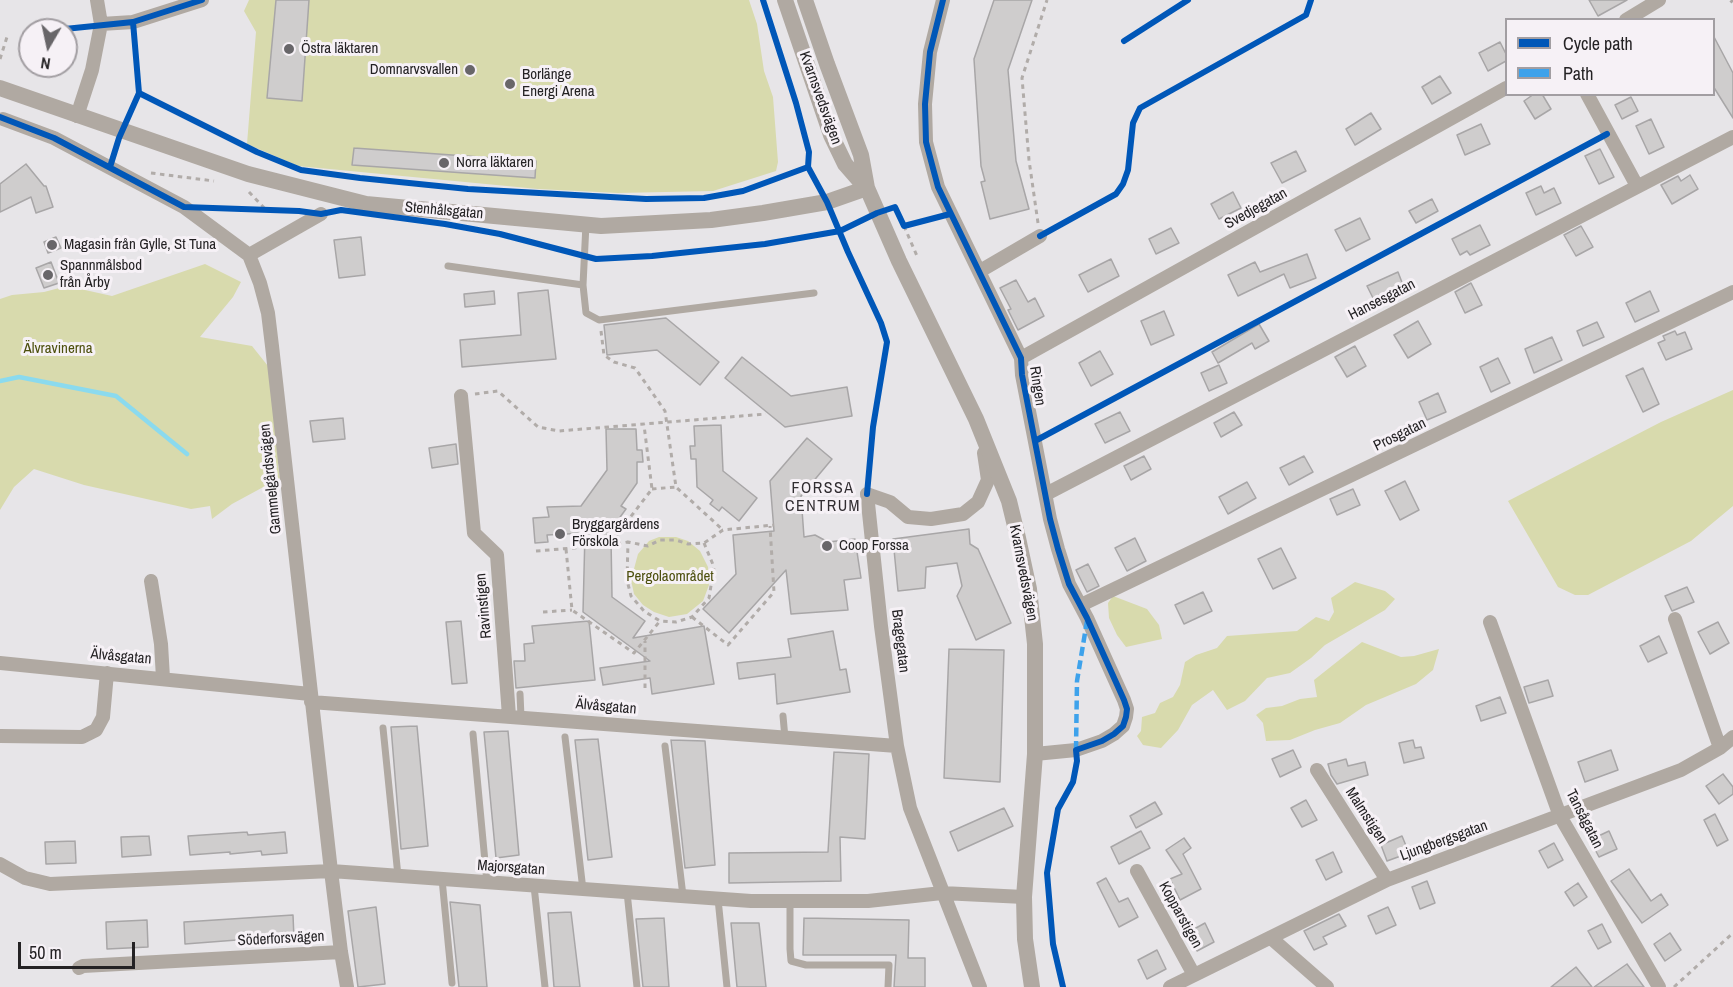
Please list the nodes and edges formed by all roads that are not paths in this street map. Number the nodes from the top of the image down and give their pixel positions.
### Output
1 (97, 0) edge
2 (202, 0) edge
3 (785, 0) edge
4 (805, 0) edge
5 (943, 0) edge
6 (1659, 0) edge
7 (1629, 18) edge
8 (101, 24) junction
9 (0, 88) edge
10 (1505, 89) edge
11 (1588, 96) edge
12 (77, 116) junction
13 (2, 119) edge
14 (1733, 137) edge
15 (1637, 186) junction
16 (867, 188) junction
17 (321, 214) dead end
18 (586, 224) junction
19 (1040, 236) road end
20 (249, 255) junction
21 (448, 266) dead end
22 (980, 271) junction
23 (582, 285) junction
24 (1733, 292) edge
25 (814, 293) dead end
26 (1021, 358) junction
27 (461, 396) road end
28 (976, 419) junction
29 (1046, 494) junction
30 (151, 581) dead end
31 (1082, 605) junction
32 (1675, 619) dead end
33 (1490, 622) dead end
34 (0, 663) edge
35 (107, 673) junction
36 (163, 678) junction
37 (520, 694) dead end
38 (311, 698) junction
39 (515, 716) junction
40 (783, 716) dead end
41 (383, 728) dead end
42 (473, 734) dead end
43 (0, 736) edge
44 (565, 737) dead end
45 (1733, 737) edge
46 (784, 738) junction
47 (665, 746) dead end
48 (897, 747) junction
49 (1720, 748) junction
50 (1035, 754) junction
51 (1317, 770) dead end
52 (1560, 816) junction
53 (0, 864) edge
54 (331, 871) junction
55 (1137, 871) dead end
56 (398, 876) junction
57 (441, 879) junction
58 (1387, 880) junction
59 (488, 883) junction
60 (534, 886) junction
61 (583, 890) junction
62 (627, 892) junction
63 (942, 893) junction
64 (683, 896) junction
65 (1024, 897) junction
66 (718, 899) junction
67 (790, 902) junction
68 (1271, 938) junction
69 (341, 952) junction
70 (79, 968) dead end
71 (1194, 975) junction
72 (452, 983) dead end
73 (348, 987) edge
74 (545, 987) edge
75 (637, 987) edge
76 (727, 987) edge
77 (888, 987) edge
78 (980, 987) edge
79 (1032, 987) edge
80 (1170, 987) edge
81 (1328, 987) edge
82 (1659, 987) edge

1 - 8 street
2 - 8 street
3 - 16 street, Kvarnsvedsvägen
4 - 16 street, Kvarnsvedsvägen
5 - 22 street, Ringen
6 - 7 street
8 - 12 street
9 - 12 street, Stenhålsgatan
10 - 26 street, Svedjegatan
11 - 15 street
12 - 18 street, Stenhålsgatan
13 - 20 street
14 - 15 street, Hansesgatan
15 - 29 street, Hansesgatan
16 - 18 street, Stenhålsgatan
16 - 28 street, Kvarnsvedsvägen
17 - 20 street
18 - 23 lane
19 - 22 street
20 - 38 street, Gammelgårdsvägen
21 - 23 lane
22 - 26 street, Ringen
23 - 25 lane
24 - 31 street, Prosgatan
26 - 29 street, Ringen
27 - 39 street, Ravinstigen
28 - 48 street, Bragegatan
28 - 50 street, Kvarnsvedsvägen
29 - 31 street, Ringen
30 - 36 street
31 - 50 street, Ringen
32 - 49 street
33 - 52 street, Tansågatan
34 - 35 street, Älvåsgatan
35 - 36 street, Älvåsgatan
35 - 43 street
36 - 38 street, Älvåsgatan
37 - 39 lane
38 - 39 street, Älvåsgatan
38 - 54 street, Gammelgårdsvägen
39 - 46 street, Älvåsgatan
40 - 46 lane
41 - 56 lane
42 - 59 lane
44 - 61 lane
45 - 49 street, Ljungbergsgatan
46 - 48 street, Älvåsgatan
47 - 64 lane
48 - 63 street, Bragegatan
49 - 52 street, Ljungbergsgatan
50 - 65 street, Kvarnsvedsvägen
51 - 58 street, Malmstigen
52 - 58 street, Ljungbergsgatan
52 - 82 street, Tansågatan
53 - 54 street, Majorsgatan
54 - 56 street, Majorsgatan
54 - 69 street, Gammelgårdsvägen
55 - 71 street, Kopparstigen
56 - 57 street, Majorsgatan
57 - 59 street, Majorsgatan
57 - 72 lane
58 - 68 street, Ljungbergsgatan
59 - 60 street, Majorsgatan
60 - 61 street, Majorsgatan
60 - 74 lane
61 - 62 street, Majorsgatan
62 - 64 street, Majorsgatan
62 - 75 lane
63 - 65 street, Majorsgatan
63 - 67 street, Majorsgatan
63 - 78 street, Bragegatan
64 - 66 street, Majorsgatan
65 - 79 street, Kvarnsvedsvägen
66 - 67 street, Majorsgatan
66 - 76 lane
67 - 77 lane
68 - 71 street, Ljungbergsgatan
68 - 81 street
69 - 70 street, Söderforsvägen
69 - 73 street, Gammelgårdsvägen
71 - 80 street, Ljungbergsgatan

